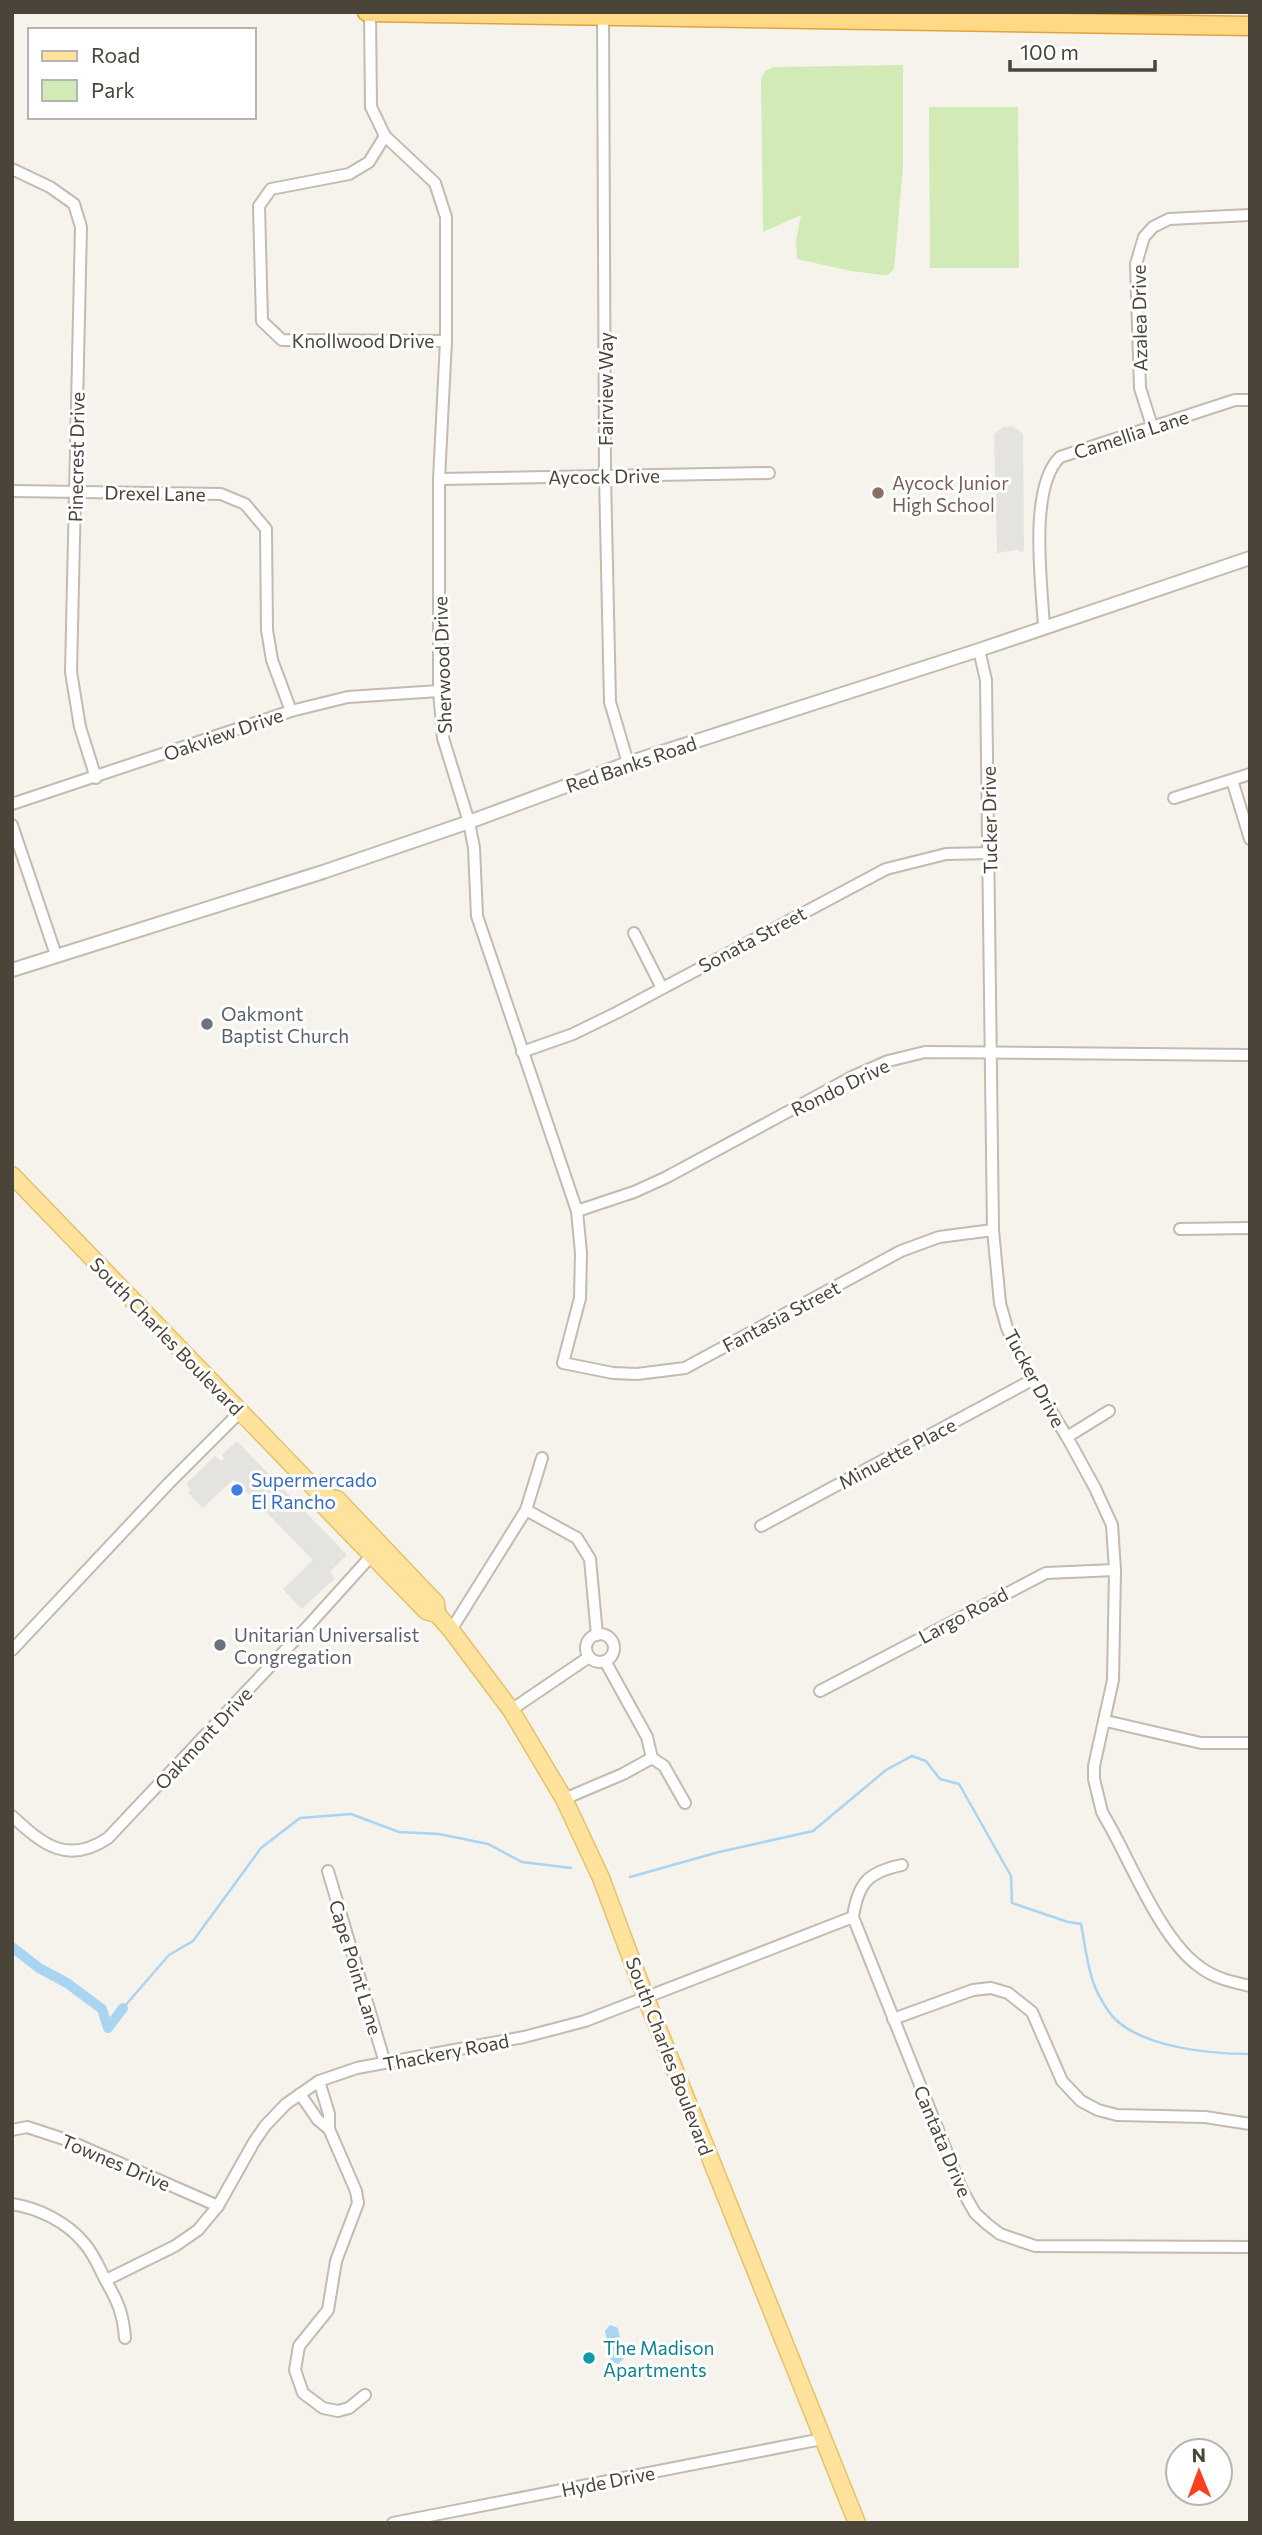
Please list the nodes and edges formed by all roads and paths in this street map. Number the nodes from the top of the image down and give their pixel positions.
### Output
1 (368, 12) edge
2 (603, 14) edge
3 (1120, 19) edge
4 (1250, 26) edge
5 (385, 136) junction
6 (12, 169) edge
7 (1250, 215) edge
8 (446, 341) junction
9 (1250, 400) edge
10 (1152, 426) junction
11 (769, 473) dead end
12 (605, 476) junction
13 (439, 479) junction
14 (12, 491) edge
15 (75, 492) junction
16 (1250, 558) edge
17 (1044, 628) junction
18 (979, 650) junction
19 (439, 691) junction
20 (291, 711) junction
21 (628, 763) junction
22 (1250, 774) edge
23 (96, 778) junction
24 (1232, 780) junction
25 (1174, 798) dead end
26 (12, 804) edge
27 (469, 822) junction
28 (12, 825) edge
29 (1250, 839) edge
30 (990, 853) junction
31 (634, 933) dead end
32 (55, 955) junction
33 (12, 970) edge
34 (662, 988) junction
35 (522, 1052) junction
36 (992, 1053) junction
37 (1250, 1055) edge
38 (12, 1175) edge
39 (577, 1211) junction
40 (1250, 1228) edge
41 (1180, 1229) dead end
42 (993, 1230) junction
43 (563, 1363) joint
44 (1031, 1380) junction
45 (1110, 1411) dead end
46 (240, 1412) junction
47 (1067, 1437) junction
48 (542, 1458) dead end
49 (325, 1503) junction
50 (526, 1510) junction
51 (761, 1526) dead end
52 (372, 1555) junction
53 (1115, 1570) junction
54 (434, 1606) junction
55 (451, 1630) junction
56 (597, 1635) junction
57 (12, 1650) edge
58 (589, 1657) junction
59 (605, 1661) junction
60 (820, 1691) dead end
61 (511, 1710) junction
62 (1106, 1721) junction
63 (1250, 1743) edge
64 (652, 1758) junction
65 (564, 1799) junction
66 (685, 1803) dead end
67 (12, 1816) edge
68 (902, 1865) dead end
69 (328, 1871) dead end
70 (853, 1917) junction
71 (1250, 1986) edge
72 (645, 1996) junction
73 (893, 2020) junction
74 (385, 2063) junction
75 (319, 2081) junction
76 (300, 2094) junction
77 (1250, 2124) edge
78 (329, 2129) junction
79 (12, 2130) edge
80 (12, 2204) edge
81 (218, 2206) junction
82 (1250, 2247) edge
83 (106, 2280) junction
84 (125, 2338) dead end
85 (365, 2395) dead end
86 (822, 2440) junction
87 (393, 2523) edge
88 (857, 2523) edge

1 - 2 highway
1 - 5 street, Sherwood Drive
2 - 3 highway
2 - 12 street, Fairview Way
3 - 4 highway
5 - 8 street, Sherwood Drive
5 - 8 street, Knollwood Drive
6 - 15 street, Pinecrest Drive
7 - 10 street, Azalea Drive
8 - 13 street, Sherwood Drive
9 - 10 street, Camellia Lane
10 - 17 street, Camellia Lane
11 - 12 street, Aycock Drive
12 - 13 street, Aycock Drive
12 - 21 street, Fairview Way
13 - 19 street, Sherwood Drive
14 - 15 street, Drexel Lane
15 - 20 street, Drexel Lane
15 - 23 street, Pinecrest Drive
16 - 17 street, Red Banks Road
17 - 18 street, Red Banks Road
18 - 21 street, Red Banks Road
18 - 30 street, Tucker Drive
19 - 20 street, Oakview Drive
19 - 27 street, Sherwood Drive
20 - 23 street, Oakview Drive
21 - 27 street, Red Banks Road
22 - 24 street
23 - 26 street, Oakview Drive
24 - 25 street
24 - 29 street
27 - 32 street, Red Banks Road
27 - 35 street, Sherwood Drive
28 - 32 street
30 - 34 street, Sonata Street
30 - 36 street, Tucker Drive
31 - 34 street
32 - 33 street, Red Banks Road
34 - 35 street, Sonata Street
35 - 39 street, Sherwood Drive
36 - 37 street, Rondo Drive
36 - 39 street, Rondo Drive
36 - 42 street, Tucker Drive
38 - 46 main road, South Charles Boulevard
39 - 43 street, Sherwood Drive
40 - 41 street
42 - 43 street, Fantasia Street
42 - 44 street, Tucker Drive
44 - 47 street, Tucker Drive
44 - 51 street, Minuette Place
45 - 47 street
46 - 49 main road, South Charles Boulevard
46 - 57 street
47 - 53 street, Tucker Drive
48 - 50 street
49 - 52 main road, South Charles Boulevard
49 - 54 main road, South Charles Boulevard
50 - 55 street
50 - 56 street
52 - 54 main road, South Charles Boulevard
52 - 67 street, Oakmont Drive
53 - 60 street, Largo Road
53 - 62 street, Tucker Drive
54 - 55 main road, South Charles Boulevard
55 - 61 main road, South Charles Boulevard
56 - 58 street
56 - 59 street
58 - 59 street
58 - 61 street
59 - 64 street
61 - 65 main road, South Charles Boulevard
62 - 63 street
62 - 71 street, Tucker Drive
64 - 65 street
64 - 66 street
65 - 72 main road, South Charles Boulevard
68 - 70 street
69 - 74 street, Cape Point Lane
70 - 72 street, Thackery Road
70 - 73 street, Cantata Drive
72 - 74 street, Thackery Road
72 - 86 main road, South Charles Boulevard
73 - 77 street
73 - 82 street, Cantata Drive
74 - 75 street, Thackery Road
75 - 76 street, Thackery Road
75 - 78 street
76 - 78 street
76 - 81 street, Thackery Road
78 - 85 street
79 - 81 street, Townes Drive
80 - 83 street
81 - 83 street, Thackery Road
83 - 84 street
86 - 87 street, Hyde Drive
86 - 88 main road, South Charles Boulevard

